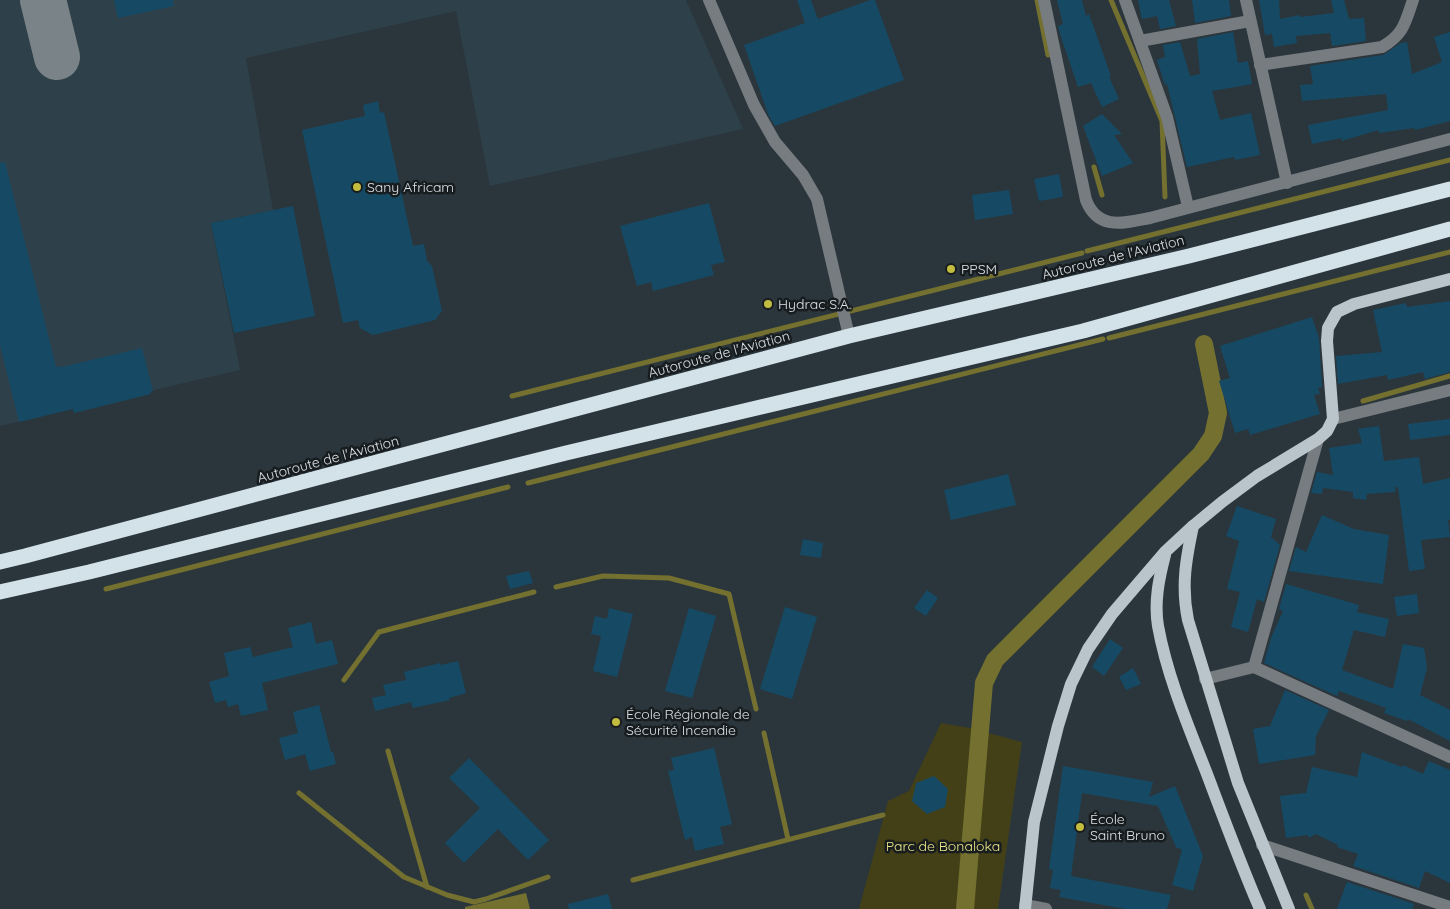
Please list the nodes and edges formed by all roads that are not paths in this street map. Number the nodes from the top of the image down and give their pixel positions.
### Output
1 (710, 0) edge
2 (1044, 0) edge
3 (1125, 0) edge
4 (1246, 0) edge
5 (1413, 0) edge
6 (1250, 21) junction
7 (1140, 41) junction
8 (1260, 65) junction
9 (1450, 139) edge
10 (1287, 183) junction
11 (1450, 189) edge
12 (1188, 208) junction
13 (1450, 229) edge
14 (1450, 279) edge
15 (849, 336) junction
16 (1450, 390) edge
17 (1333, 418) junction
18 (1318, 440) junction
19 (1193, 526) junction
20 (1165, 552) junction
21 (0, 562) edge
22 (0, 592) edge
23 (1254, 667) junction
24 (1204, 679) junction
25 (1450, 757) edge
26 (1262, 845) junction
27 (1025, 907) edge
28 (1450, 907) edge
29 (1046, 909) edge
30 (1260, 909) edge
31 (1289, 909) edge

1 - 15 street
2 - 12 street
3 - 7 street
4 - 6 street
5 - 8 street
6 - 7 street
6 - 8 street
7 - 12 street
8 - 10 street
9 - 10 street
10 - 12 street
11 - 15 highway, Autoroute de l'Aviation
13 - 22 highway
14 - 17 main road
15 - 21 highway, Autoroute de l'Aviation
16 - 17 street
17 - 18 main road
18 - 19 main road
18 - 23 street
19 - 20 main road
19 - 24 main road
20 - 27 main road
20 - 30 main road
23 - 24 street
23 - 25 street
24 - 26 main road
26 - 28 street
26 - 31 main road
27 - 29 street

